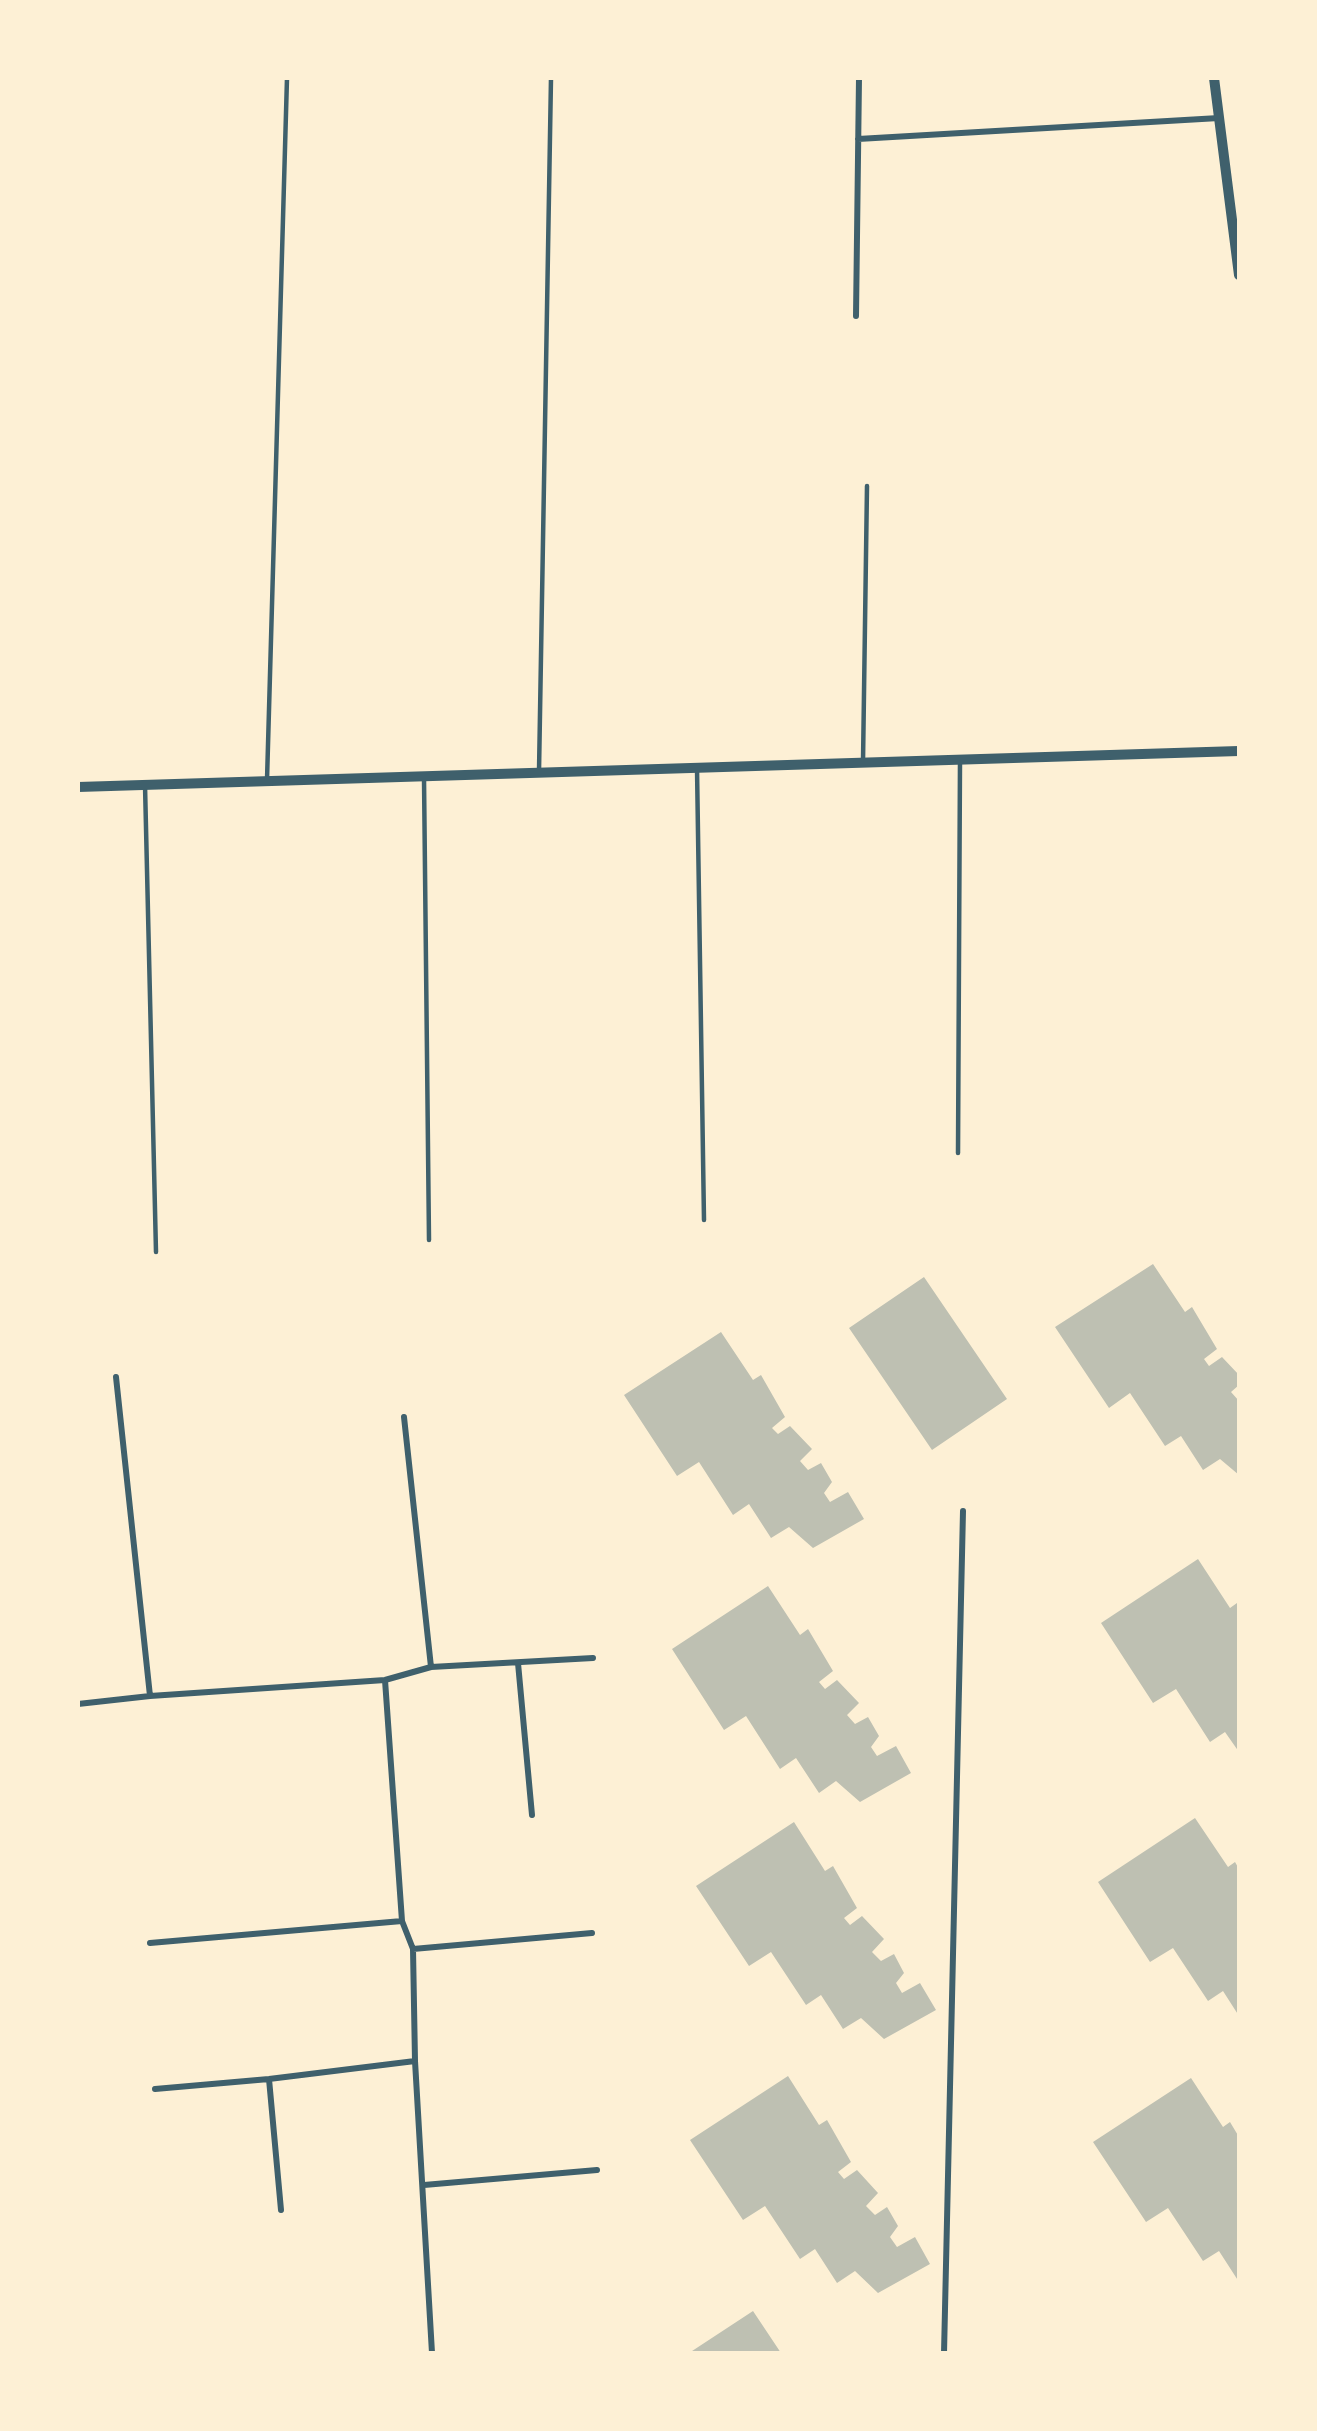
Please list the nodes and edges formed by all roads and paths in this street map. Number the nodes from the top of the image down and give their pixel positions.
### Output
1 (287, 78) edge
2 (551, 78) edge
3 (859, 78) edge
4 (1214, 78) edge
5 (1219, 118) junction
6 (858, 140) junction
7 (1239, 274) edge
8 (856, 316) dead end
9 (867, 486) dead end
10 (1239, 751) edge
11 (960, 759) junction
12 (863, 762) junction
13 (697, 768) junction
14 (539, 772) junction
15 (424, 776) junction
16 (267, 781) junction
17 (145, 785) junction
18 (78, 787) edge
19 (958, 1154) dead end
20 (704, 1220) dead end
21 (429, 1240) dead end
22 (156, 1252) dead end
23 (116, 1377) dead end
24 (404, 1417) dead end
25 (963, 1511) dead end
26 (593, 1658) dead end
27 (518, 1663) junction
28 (431, 1667) junction
29 (385, 1680) junction
30 (150, 1696) junction
31 (78, 1704) edge
32 (532, 1815) dead end
33 (402, 1922) junction
34 (592, 1934) dead end
35 (150, 1943) dead end
36 (412, 1949) junction
37 (416, 2061) junction
38 (270, 2079) junction
39 (155, 2089) dead end
40 (597, 2170) dead end
41 (424, 2185) junction
42 (281, 2210) dead end
43 (432, 2353) edge
44 (944, 2353) edge

1 - 16 lane
2 - 14 lane
3 - 6 street
4 - 5 street
5 - 6 street
5 - 7 street
6 - 8 street
9 - 12 lane
10 - 11 street
11 - 12 street
11 - 19 lane
12 - 13 street
13 - 14 street
13 - 20 lane
14 - 15 street
15 - 16 street
15 - 21 lane
16 - 17 street
17 - 18 street
17 - 22 lane
23 - 30 street
24 - 28 street
25 - 44 street
26 - 27 street
27 - 28 street
27 - 32 street
28 - 29 street
29 - 30 street
29 - 33 street
30 - 31 street
33 - 35 street
33 - 36 street
34 - 36 street
36 - 37 street
37 - 38 street
37 - 41 street
38 - 39 street
38 - 42 street
40 - 41 street
41 - 43 street

